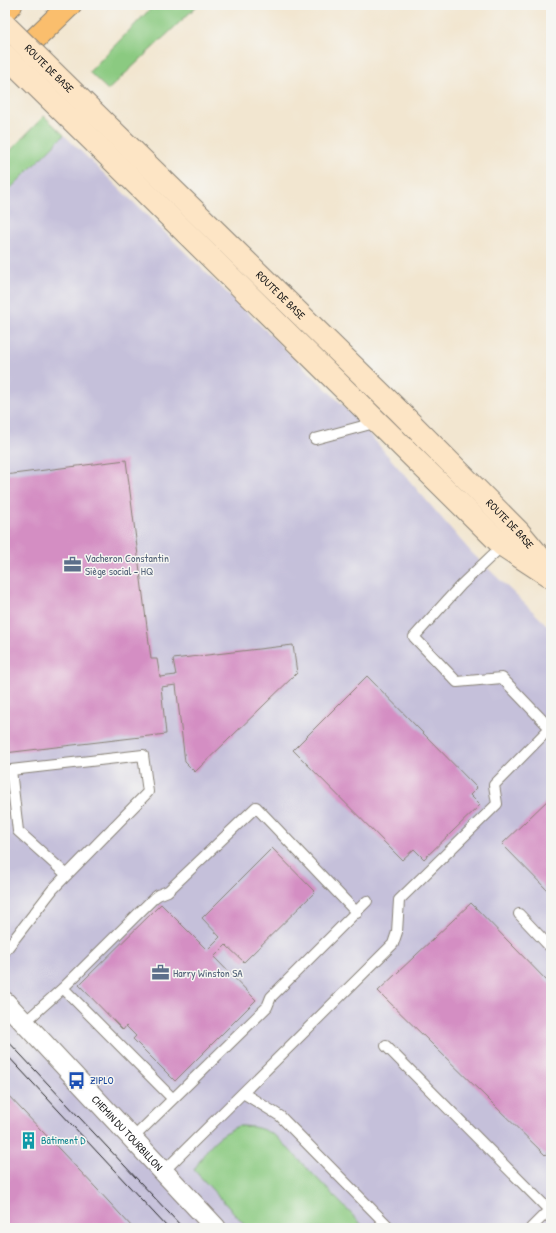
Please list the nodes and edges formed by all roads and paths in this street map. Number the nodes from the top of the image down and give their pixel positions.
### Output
1 (11, 5) edge
2 (70, 5) edge
3 (5, 10) edge
4 (5, 25) edge
5 (5, 55) edge
6 (5, 69) edge
7 (104, 138) junction
8 (388, 416) junction
9 (315, 439) dead end
10 (519, 532) junction
11 (502, 545) junction
12 (551, 570) edge
13 (551, 577) edge
14 (67, 874) junction
15 (367, 901) dead end
16 (357, 913) junction
17 (520, 914) dead end
18 (551, 948) edge
19 (5, 950) edge
20 (63, 988) junction
21 (5, 1002) edge
22 (24, 1023) junction
23 (386, 1046) dead end
24 (243, 1093) junction
25 (173, 1099) junction
26 (132, 1139) junction
27 (163, 1172) junction
28 (550, 1209) edge
29 (216, 1228) edge
30 (390, 1228) edge
31 (531, 1228) edge

1 - 3 highway
2 - 6 highway
4 - 7 street, ROUTE DE BASE, bridge
5 - 7 street, ROUTE DE BASE, bridge
7 - 8 street, ROUTE DE BASE
8 - 9 lane
8 - 10 street, ROUTE DE BASE
8 - 11 street, ROUTE DE BASE
10 - 11 lane
10 - 12 street, ROUTE DE BASE
11 - 13 street, ROUTE DE BASE
11 - 24 lane
14 - 14 lane
14 - 19 lane
15 - 16 lane
16 - 20 lane
16 - 25 lane
17 - 18 lane
20 - 22 lane
20 - 25 lane
21 - 22 street, CHEMIN DU TOURBILLON
22 - 26 street, CHEMIN DU TOURBILLON
23 - 28 lane
24 - 27 lane
24 - 30 lane
25 - 26 lane
26 - 27 street, CHEMIN DU TOURBILLON
27 - 29 street, CHEMIN DU TOURBILLON
28 - 31 lane

